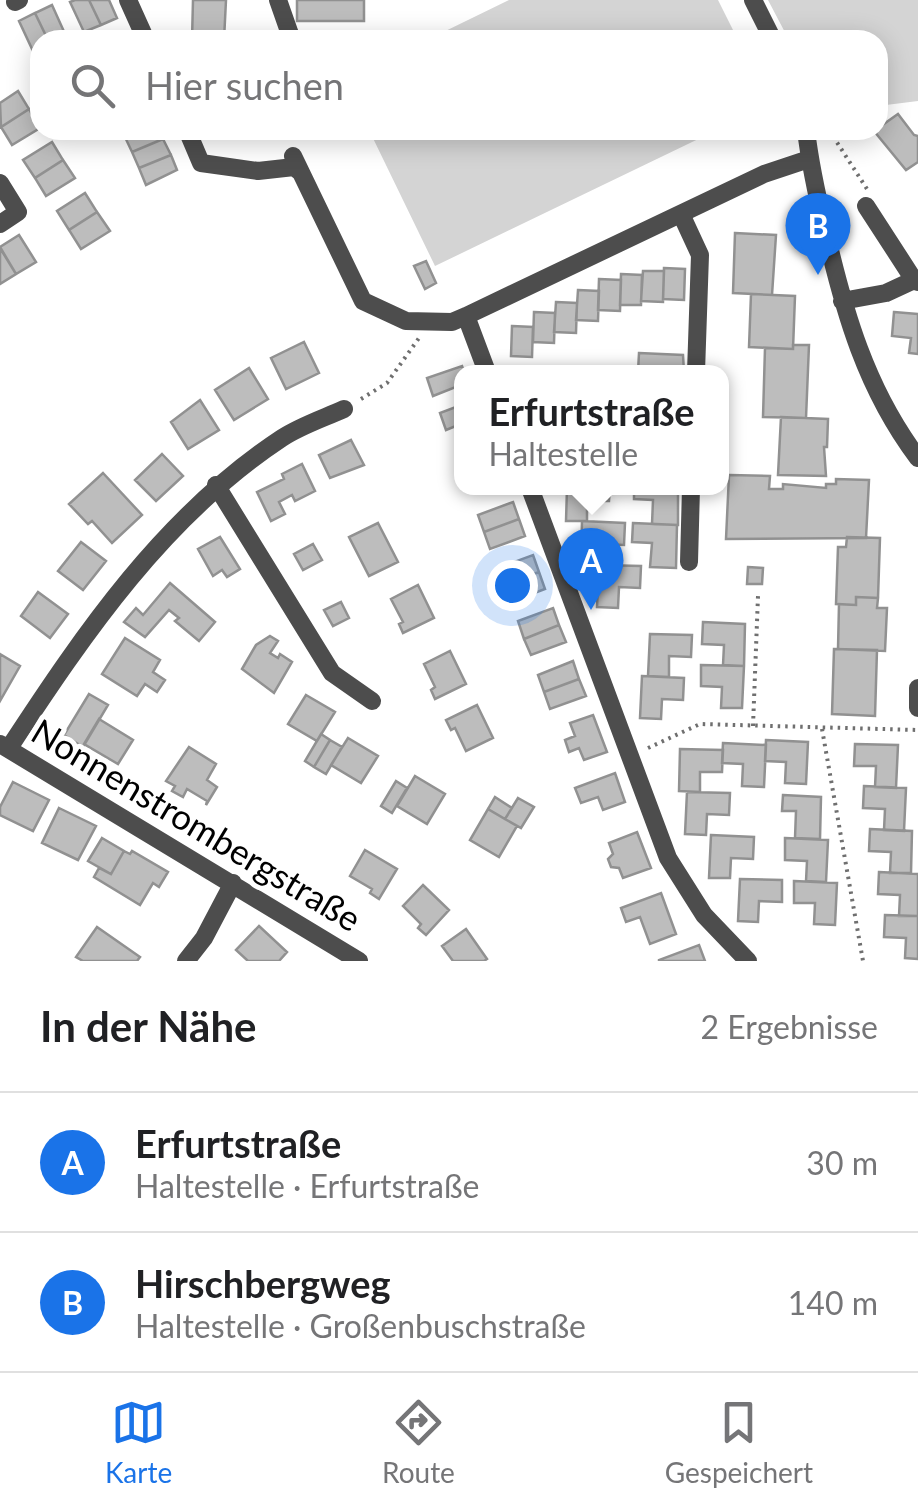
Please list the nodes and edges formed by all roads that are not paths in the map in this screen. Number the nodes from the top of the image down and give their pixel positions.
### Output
1 (128, 0) edge
2 (278, 0) edge
3 (753, 0) edge
4 (142, 30) edge
5 (288, 30) edge
6 (768, 30) edge
7 (191, 140) edge
8 (807, 140) edge
9 (809, 159) junction
10 (0, 183) edge
11 (866, 206) road end
12 (681, 214) junction
13 (0, 224) edge
14 (916, 281) edge
15 (842, 301) junction
16 (466, 316) junction
17 (484, 365) edge
18 (696, 365) edge
19 (344, 409) road end
20 (918, 458) edge
21 (216, 486) junction
22 (533, 495) edge
23 (692, 495) edge
24 (688, 562) dead end
25 (918, 688) edge
26 (372, 701) dead end
27 (918, 708) edge
28 (4, 746) edge
29 (233, 883) junction
30 (186, 961) edge
31 (359, 961) edge
32 (748, 961) edge

1 - 4 street
2 - 5 street
3 - 6 street
7 - 16 street
8 - 9 street
9 - 12 street
9 - 15 street
10 - 13 street
11 - 14 street
12 - 16 street
12 - 18 street
14 - 15 street
15 - 20 street
16 - 17 street
19 - 21 street
21 - 26 street
21 - 28 street
22 - 32 street
23 - 24 street
25 - 27 street
28 - 29 street, Nonnenstrombergstraße
29 - 30 street
29 - 31 street, Nonnenstrombergstraße

